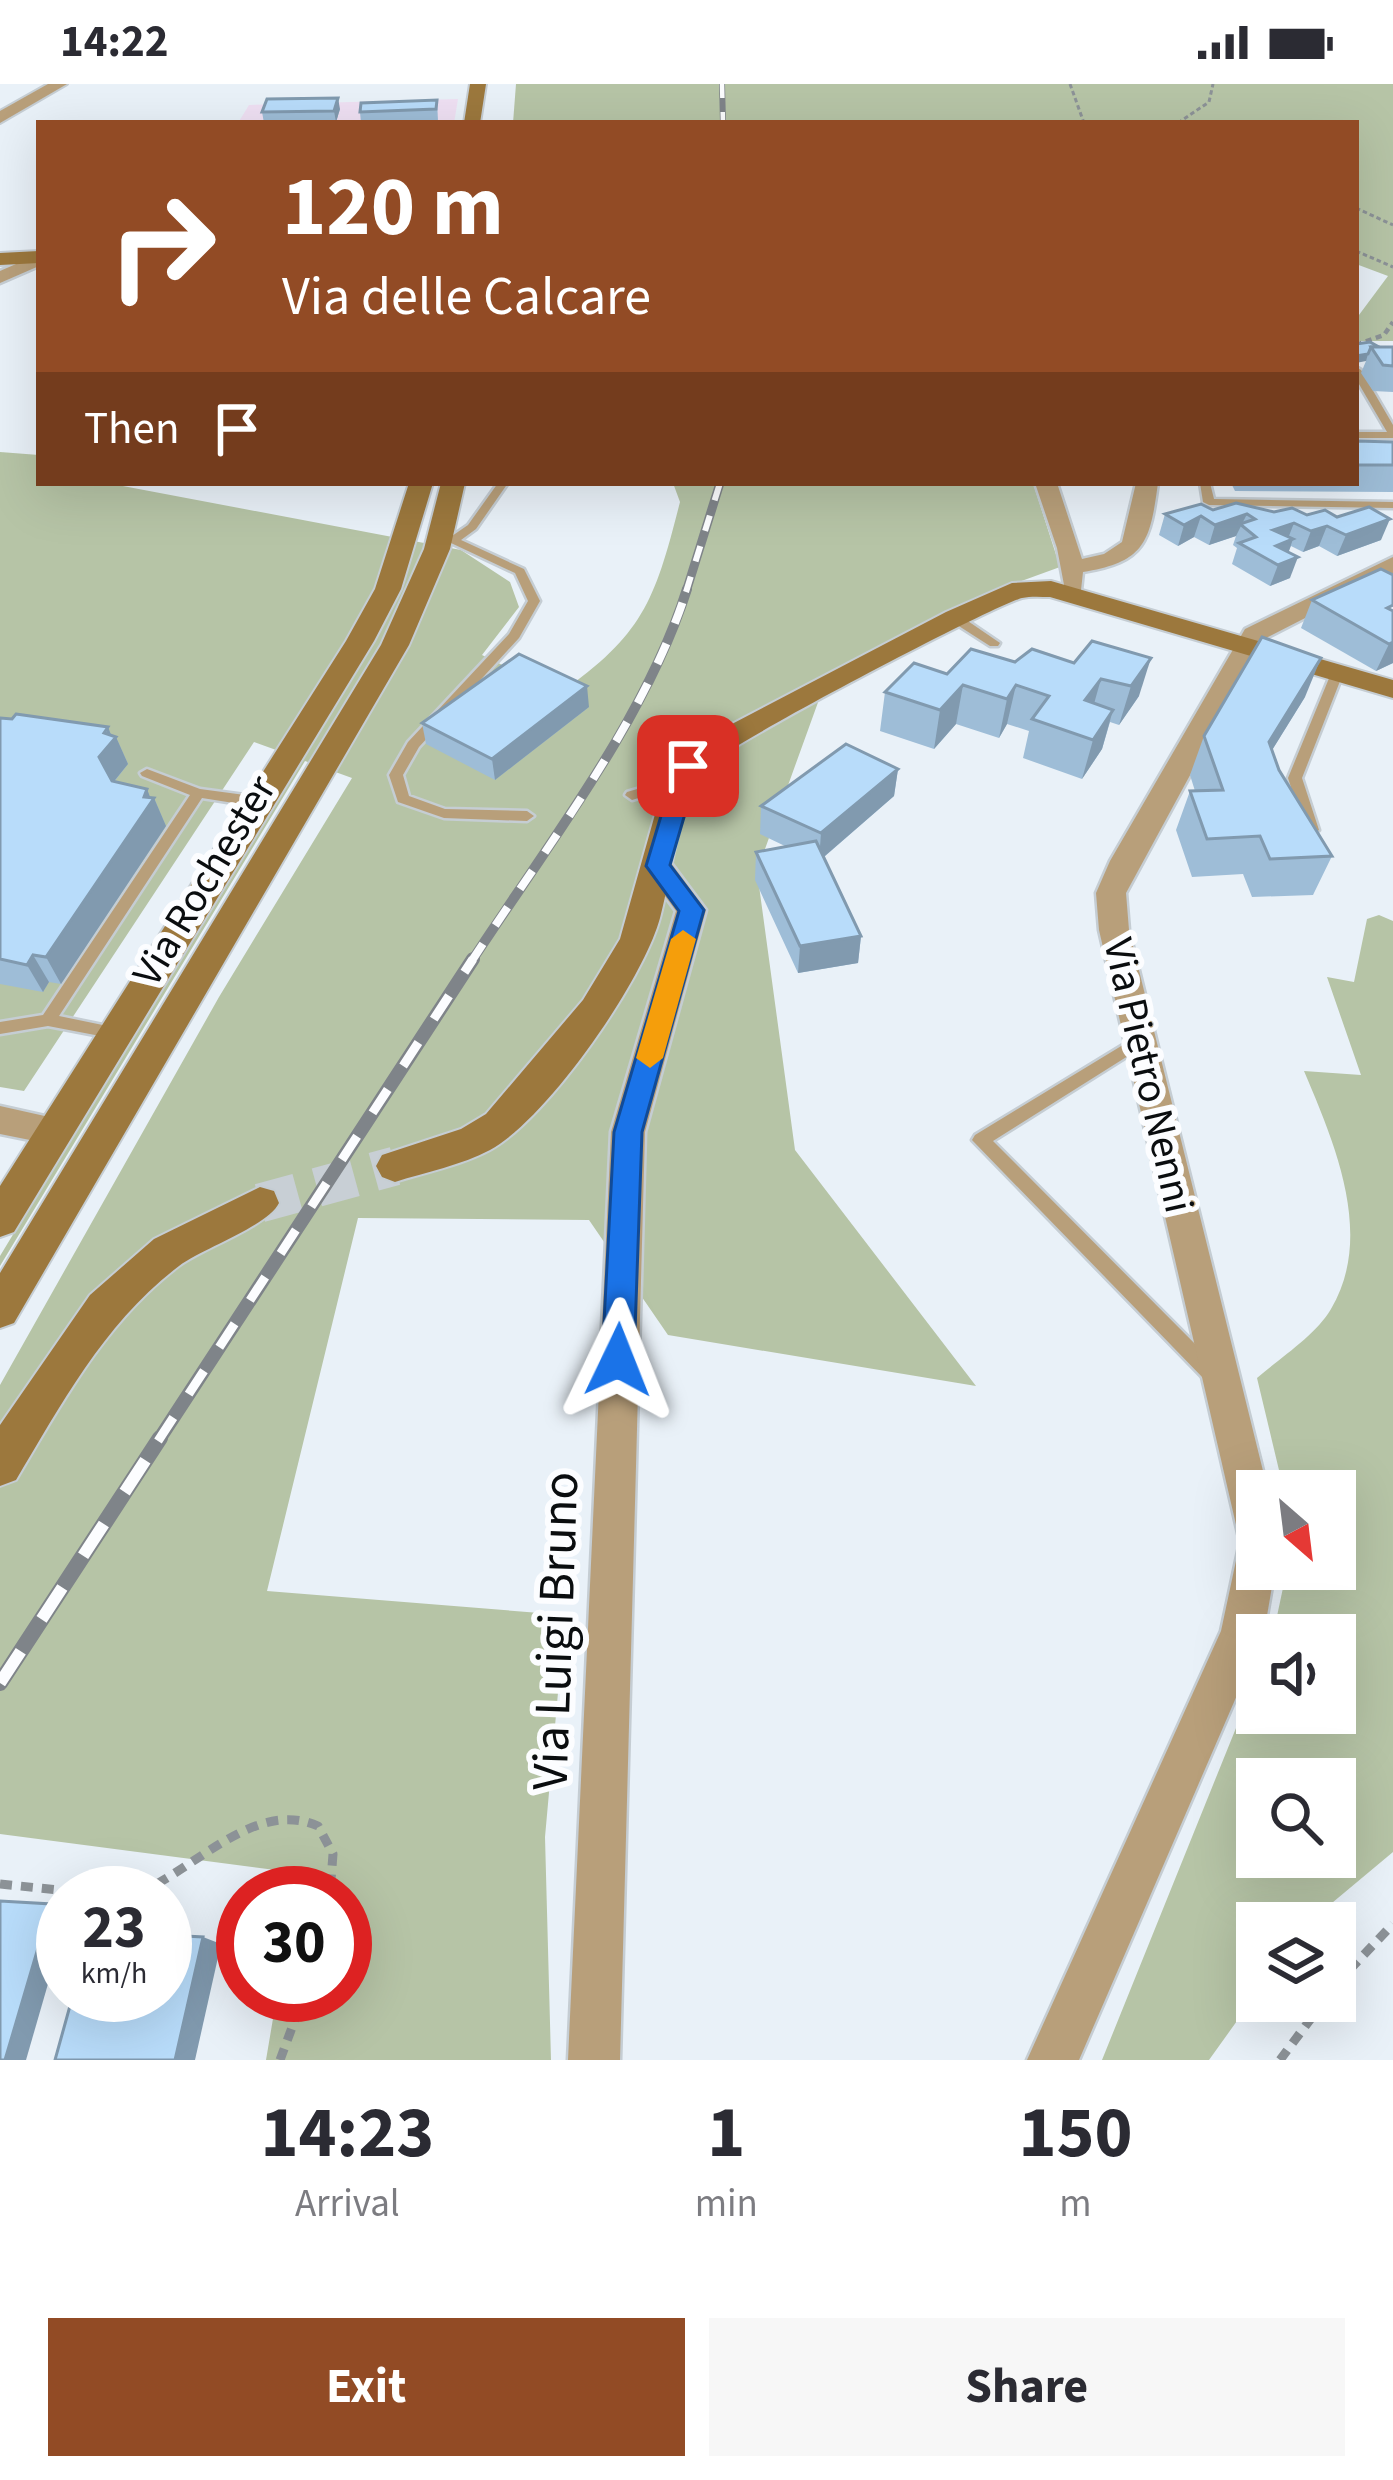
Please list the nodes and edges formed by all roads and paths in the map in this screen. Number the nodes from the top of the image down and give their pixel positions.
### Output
1 (59, 84) edge
2 (478, 84) edge
3 (497, 84) edge
4 (1070, 84) edge
5 (1213, 84) edge
6 (0, 118) edge
7 (472, 120) edge
8 (492, 120) edge
9 (1083, 120) edge
10 (1183, 120) edge
11 (1359, 209) edge
12 (1393, 225) edge
13 (1359, 252) edge
14 (36, 259) edge
15 (2, 267) edge
16 (1393, 267) edge
17 (1393, 322) edge
18 (1359, 344) edge
19 (1375, 365) edge
20 (1359, 374) edge
21 (1359, 378) edge
22 (1359, 435) edge
23 (1393, 435) edge
24 (420, 486) edge
25 (453, 486) edge
26 (501, 486) edge
27 (1047, 486) edge
28 (1146, 486) edge
29 (1206, 486) edge
30 (1393, 505) edge
31 (447, 538) junction
32 (1393, 564) edge
33 (1073, 580) junction
34 (955, 618) junction
35 (994, 643) dead end
36 (1246, 644) junction
37 (1338, 671) junction
38 (1393, 689) edge
39 (147, 773) dead end
40 (682, 780) junction
41 (198, 793) junction
42 (632, 795) dead end
43 (260, 802) junction
44 (527, 816) dead end
45 (1312, 830) edge
46 (658, 866) junction
47 (48, 1021) junction
48 (0, 1028) edge
49 (116, 1033) junction
50 (1141, 1040) junction
51 (0, 1120) edge
52 (55, 1131) junction
53 (395, 1166) tunnel mouth
54 (260, 1203) tunnel mouth
55 (0, 1220) edge
56 (0, 1310) edge
57 (1226, 1388) junction
58 (0, 1465) edge
59 (1244, 1470) edge
60 (1250, 1590) edge
61 (332, 1866) edge
62 (192, 1868) edge
63 (0, 1883) edge
64 (36, 1887) edge
65 (1393, 1924) edge
66 (1356, 1963) edge
67 (294, 2022) edge
68 (1308, 2022) edge
69 (280, 2060) edge
70 (594, 2060) edge
71 (1053, 2060) edge
72 (1280, 2060) edge

1 - 6 street
2 - 7 main road
3 - 8 main road
4 - 9 path
5 - 10 path
11 - 12 path
13 - 16 path
14 - 15 main road
17 - 18 path
19 - 20 lane
21 - 23 lane
22 - 23 lane
24 - 43 main road, Via Rochester
25 - 31 main road, Via Rochester
26 - 31 lane
27 - 33 street
28 - 33 street
29 - 30 lane
31 - 44 lane
31 - 56 main road, Via Rochester
32 - 36 street
33 - 34 main road
33 - 36 main road
34 - 35 lane
34 - 40 main road
36 - 37 main road
36 - 50 street, Via Pietro Nenni
37 - 38 main road
37 - 45 lane
39 - 41 lane
40 - 42 lane
40 - 46 main road
41 - 43 lane
41 - 47 lane
43 - 49 main road, Via Rochester
46 - 53 main road
46 - 70 street, Via Luigi Bruno
47 - 48 lane
47 - 49 lane
49 - 52 main road, Via Rochester
50 - 57 street, Via Pietro Nenni
50 - 57 lane
51 - 52 street
52 - 55 main road, Via Rochester
54 - 58 main road
57 - 59 street, Via Pietro Nenni
60 - 71 street
61 - 62 path
63 - 64 path
65 - 66 path
67 - 69 path
68 - 72 path

